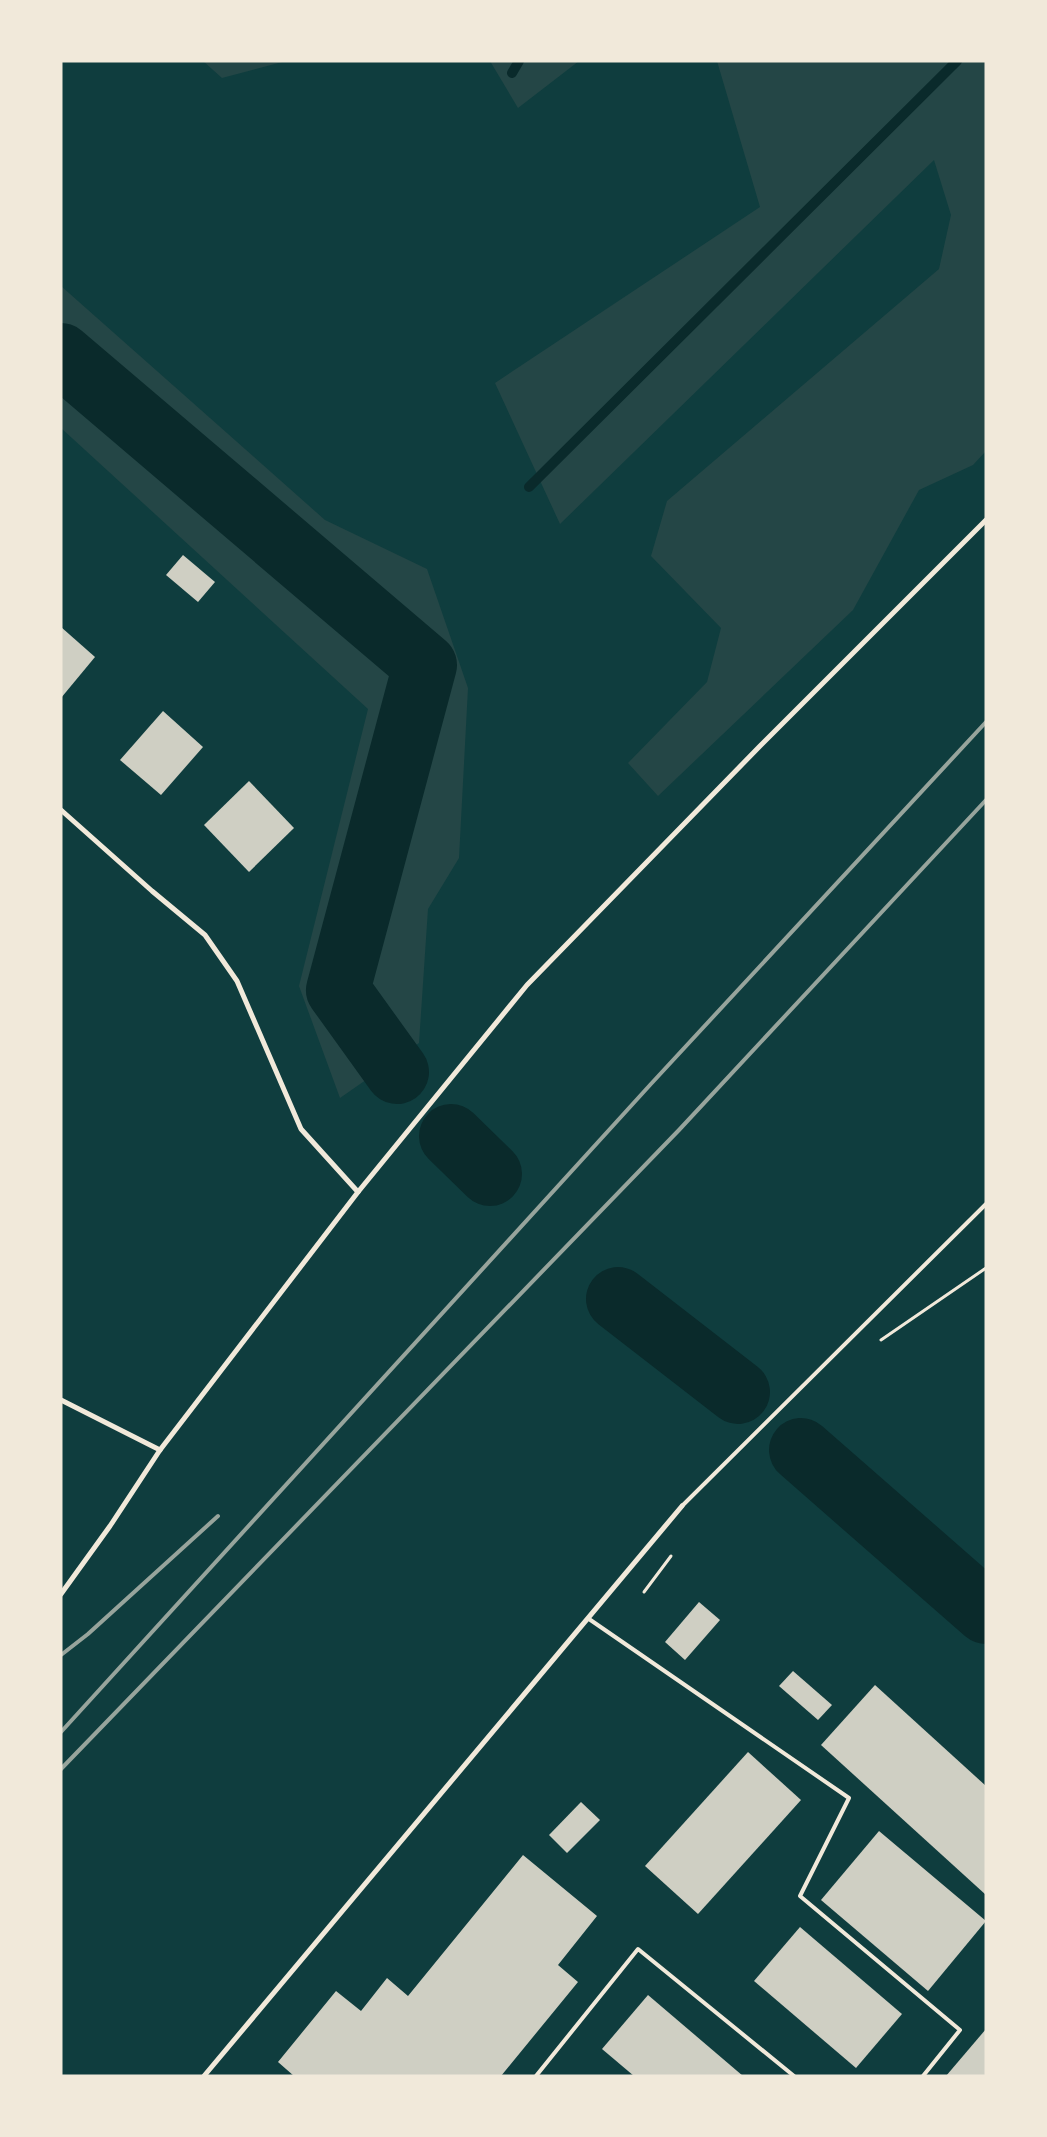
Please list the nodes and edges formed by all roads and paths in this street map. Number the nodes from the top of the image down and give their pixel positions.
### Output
1 (986, 520) edge
2 (61, 810) edge
3 (358, 1192) junction
4 (986, 1204) edge
5 (61, 1400) edge
6 (160, 1450) junction
7 (682, 1506) joint
8 (61, 1594) edge
9 (589, 1619) junction
10 (204, 2076) edge
11 (536, 2076) edge
12 (794, 2076) edge
13 (923, 2076) edge

1 - 3 street
2 - 3 street
3 - 6 street
4 - 7 lane
5 - 6 street
6 - 8 street
7 - 9 street
9 - 10 street
9 - 13 lane
11 - 12 lane

